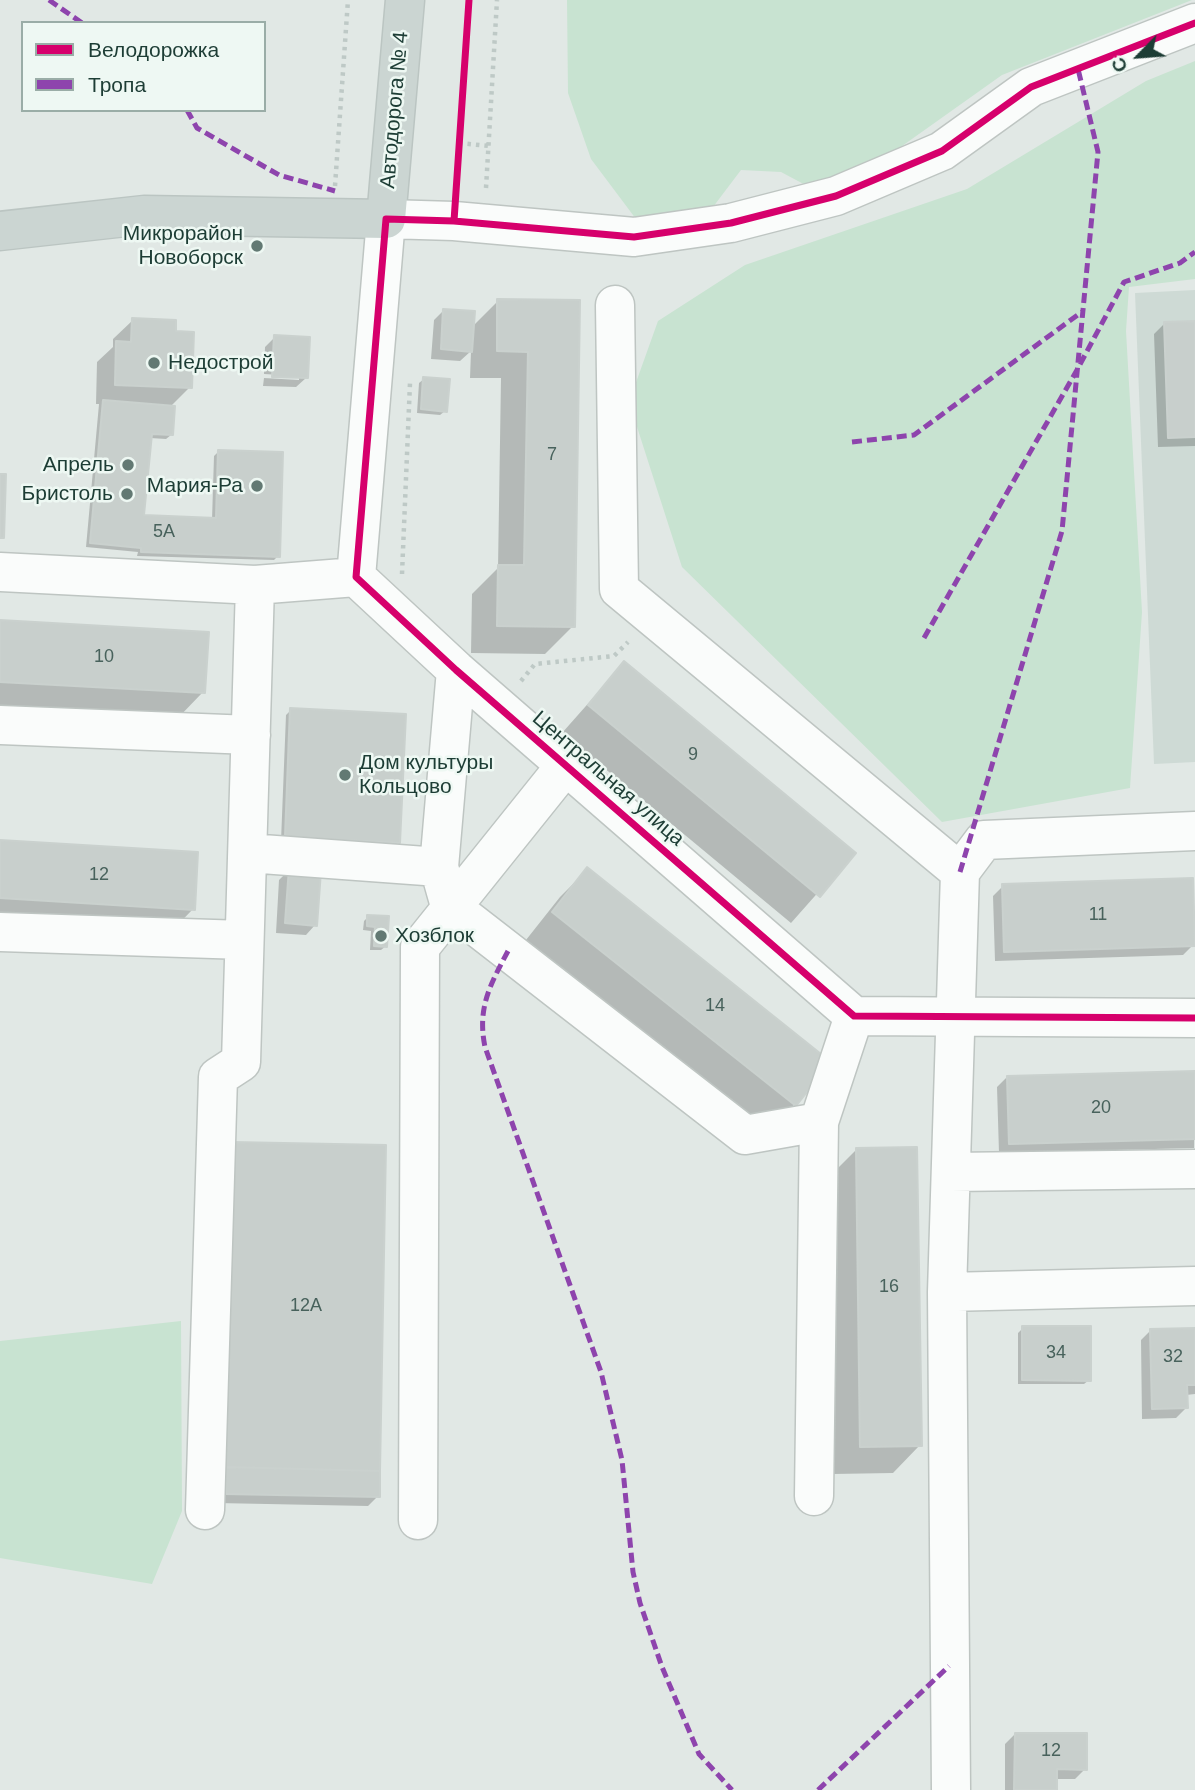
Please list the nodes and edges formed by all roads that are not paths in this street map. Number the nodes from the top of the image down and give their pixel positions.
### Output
1 (405, 0) edge
2 (1195, 23) edge
3 (386, 219) junction
4 (0, 230) edge
5 (615, 305) dead end
6 (0, 572) edge
7 (356, 577) junction
8 (255, 585) junction
9 (456, 670) junction
10 (0, 725) edge
11 (251, 735) junction
12 (566, 765) junction
13 (1195, 831) edge
14 (247, 853) junction
15 (439, 867) junction
16 (960, 872) junction
17 (450, 906) junction
18 (0, 932) edge
19 (244, 940) junction
20 (854, 1016) junction
21 (956, 1018) junction
22 (1195, 1018) edge
23 (819, 1122) junction
24 (1195, 1169) edge
25 (951, 1172) junction
26 (1195, 1286) edge
27 (947, 1292) junction
28 (814, 1496) dead end
29 (205, 1510) dead end
30 (418, 1520) dead end
31 (951, 1790) edge

1 - 3 main road, Автодорога № 4
2 - 3 street
3 - 4 main road
3 - 7 street
5 - 16 street
6 - 8 street
7 - 8 street
7 - 9 street, Центральная улица
8 - 11 street
9 - 12 street, Центральная улица
9 - 15 street
10 - 11 street
11 - 14 street
12 - 17 street
12 - 20 street, Центральная улица
13 - 16 street
14 - 15 street
14 - 19 street
15 - 17 street
16 - 21 street
17 - 23 street
17 - 30 street
18 - 19 street
19 - 29 street
20 - 21 street
20 - 23 street
21 - 22 street
21 - 25 street
23 - 28 street
24 - 25 street
25 - 27 street
26 - 27 street
27 - 31 street

